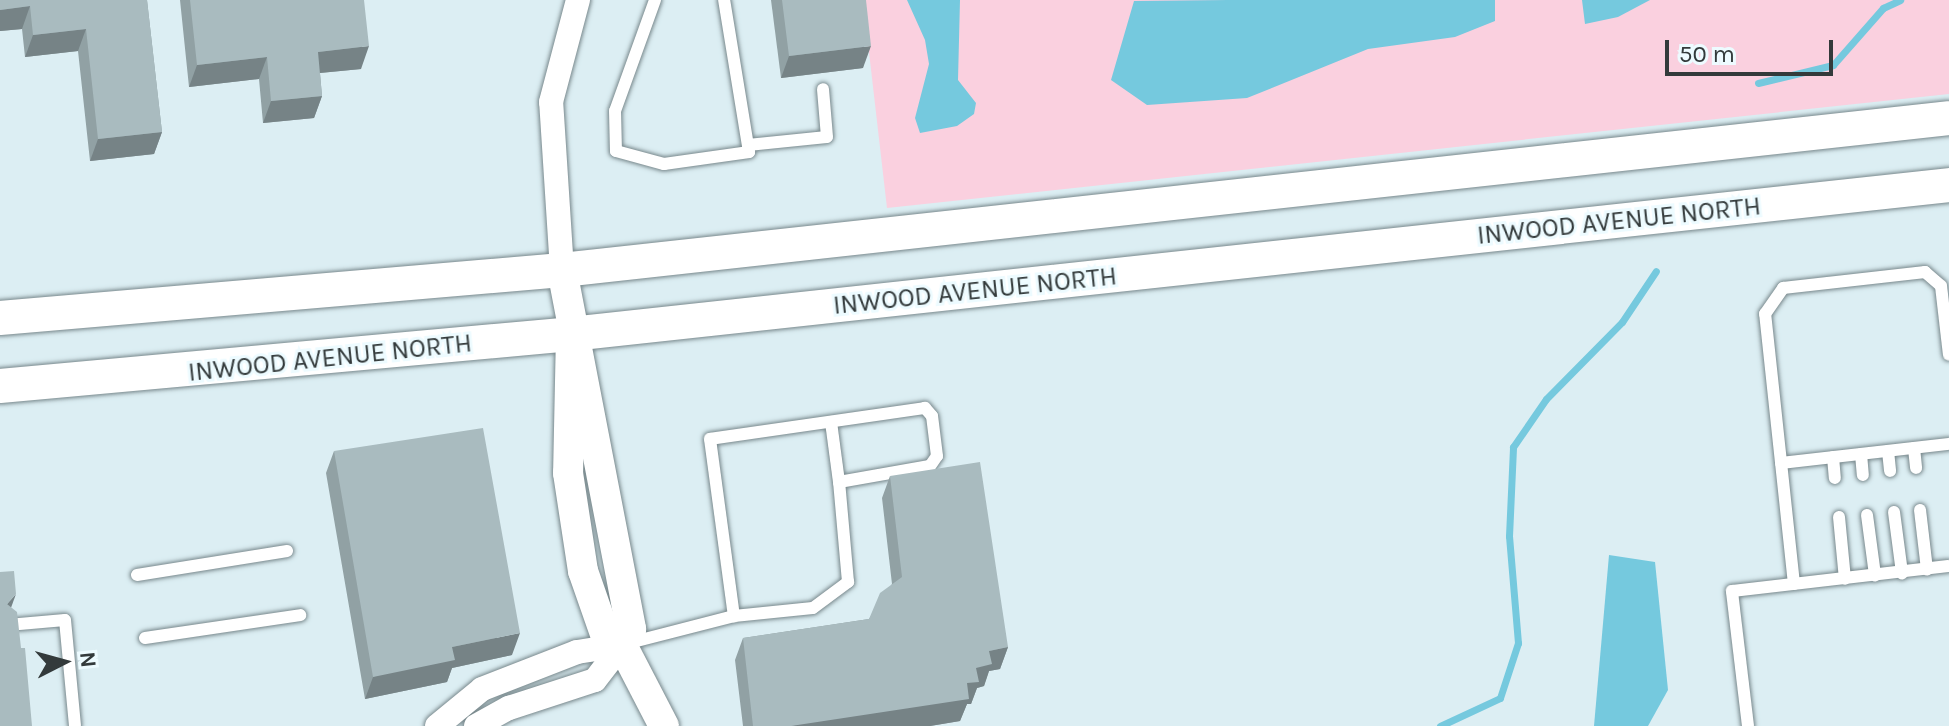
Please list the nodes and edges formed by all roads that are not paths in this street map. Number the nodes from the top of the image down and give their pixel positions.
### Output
1 (578, 0) edge
2 (655, 0) edge
3 (724, 0) edge
4 (823, 89) dead end
5 (1949, 118) edge
6 (748, 145) junction
7 (1949, 185) edge
8 (562, 270) junction
9 (0, 318) edge
10 (571, 334) junction
11 (1949, 355) edge
12 (0, 386) edge
13 (831, 422) junction
14 (1949, 444) edge
15 (1914, 448) junction
16 (1888, 451) junction
17 (1861, 454) junction
18 (1833, 457) junction
19 (1781, 463) junction
20 (1916, 468) dead end
21 (1890, 471) dead end
22 (1863, 475) dead end
23 (1835, 478) dead end
24 (839, 482) junction
25 (1920, 510) dead end
26 (1894, 512) dead end
27 (1867, 515) dead end
28 (1839, 517) dead end
29 (287, 551) dead end
30 (1949, 566) edge
31 (1927, 570) junction
32 (1902, 573) junction
33 (137, 575) dead end
34 (1875, 575) junction
35 (1845, 579) junction
36 (1794, 584) junction
37 (300, 615) dead end
38 (734, 616) junction
39 (8, 625) edge
40 (145, 638) dead end
41 (622, 645) junction
42 (75, 726) edge
43 (437, 726) edge
44 (476, 726) edge
45 (664, 726) edge
46 (1748, 726) edge

1 - 8 street
2 - 6 lane
3 - 6 lane
4 - 6 lane
5 - 8 main road
7 - 10 main road, INWOOD AVENUE NORTH
8 - 9 main road
8 - 10 street
10 - 12 main road, INWOOD AVENUE NORTH
10 - 41 street
11 - 19 lane
13 - 24 lane
13 - 24 lane
13 - 38 lane
14 - 15 lane
15 - 16 lane
15 - 20 lane
16 - 17 lane
16 - 21 lane
17 - 18 lane
17 - 22 lane
18 - 19 lane
18 - 23 lane
19 - 36 lane
24 - 38 lane
25 - 31 lane
26 - 32 lane
27 - 34 lane
28 - 35 lane
29 - 33 lane
30 - 31 lane
31 - 32 lane
32 - 34 lane
34 - 35 lane
35 - 36 lane
36 - 46 lane
37 - 40 lane
38 - 41 lane
39 - 42 lane
41 - 43 street
41 - 44 street
41 - 45 street

